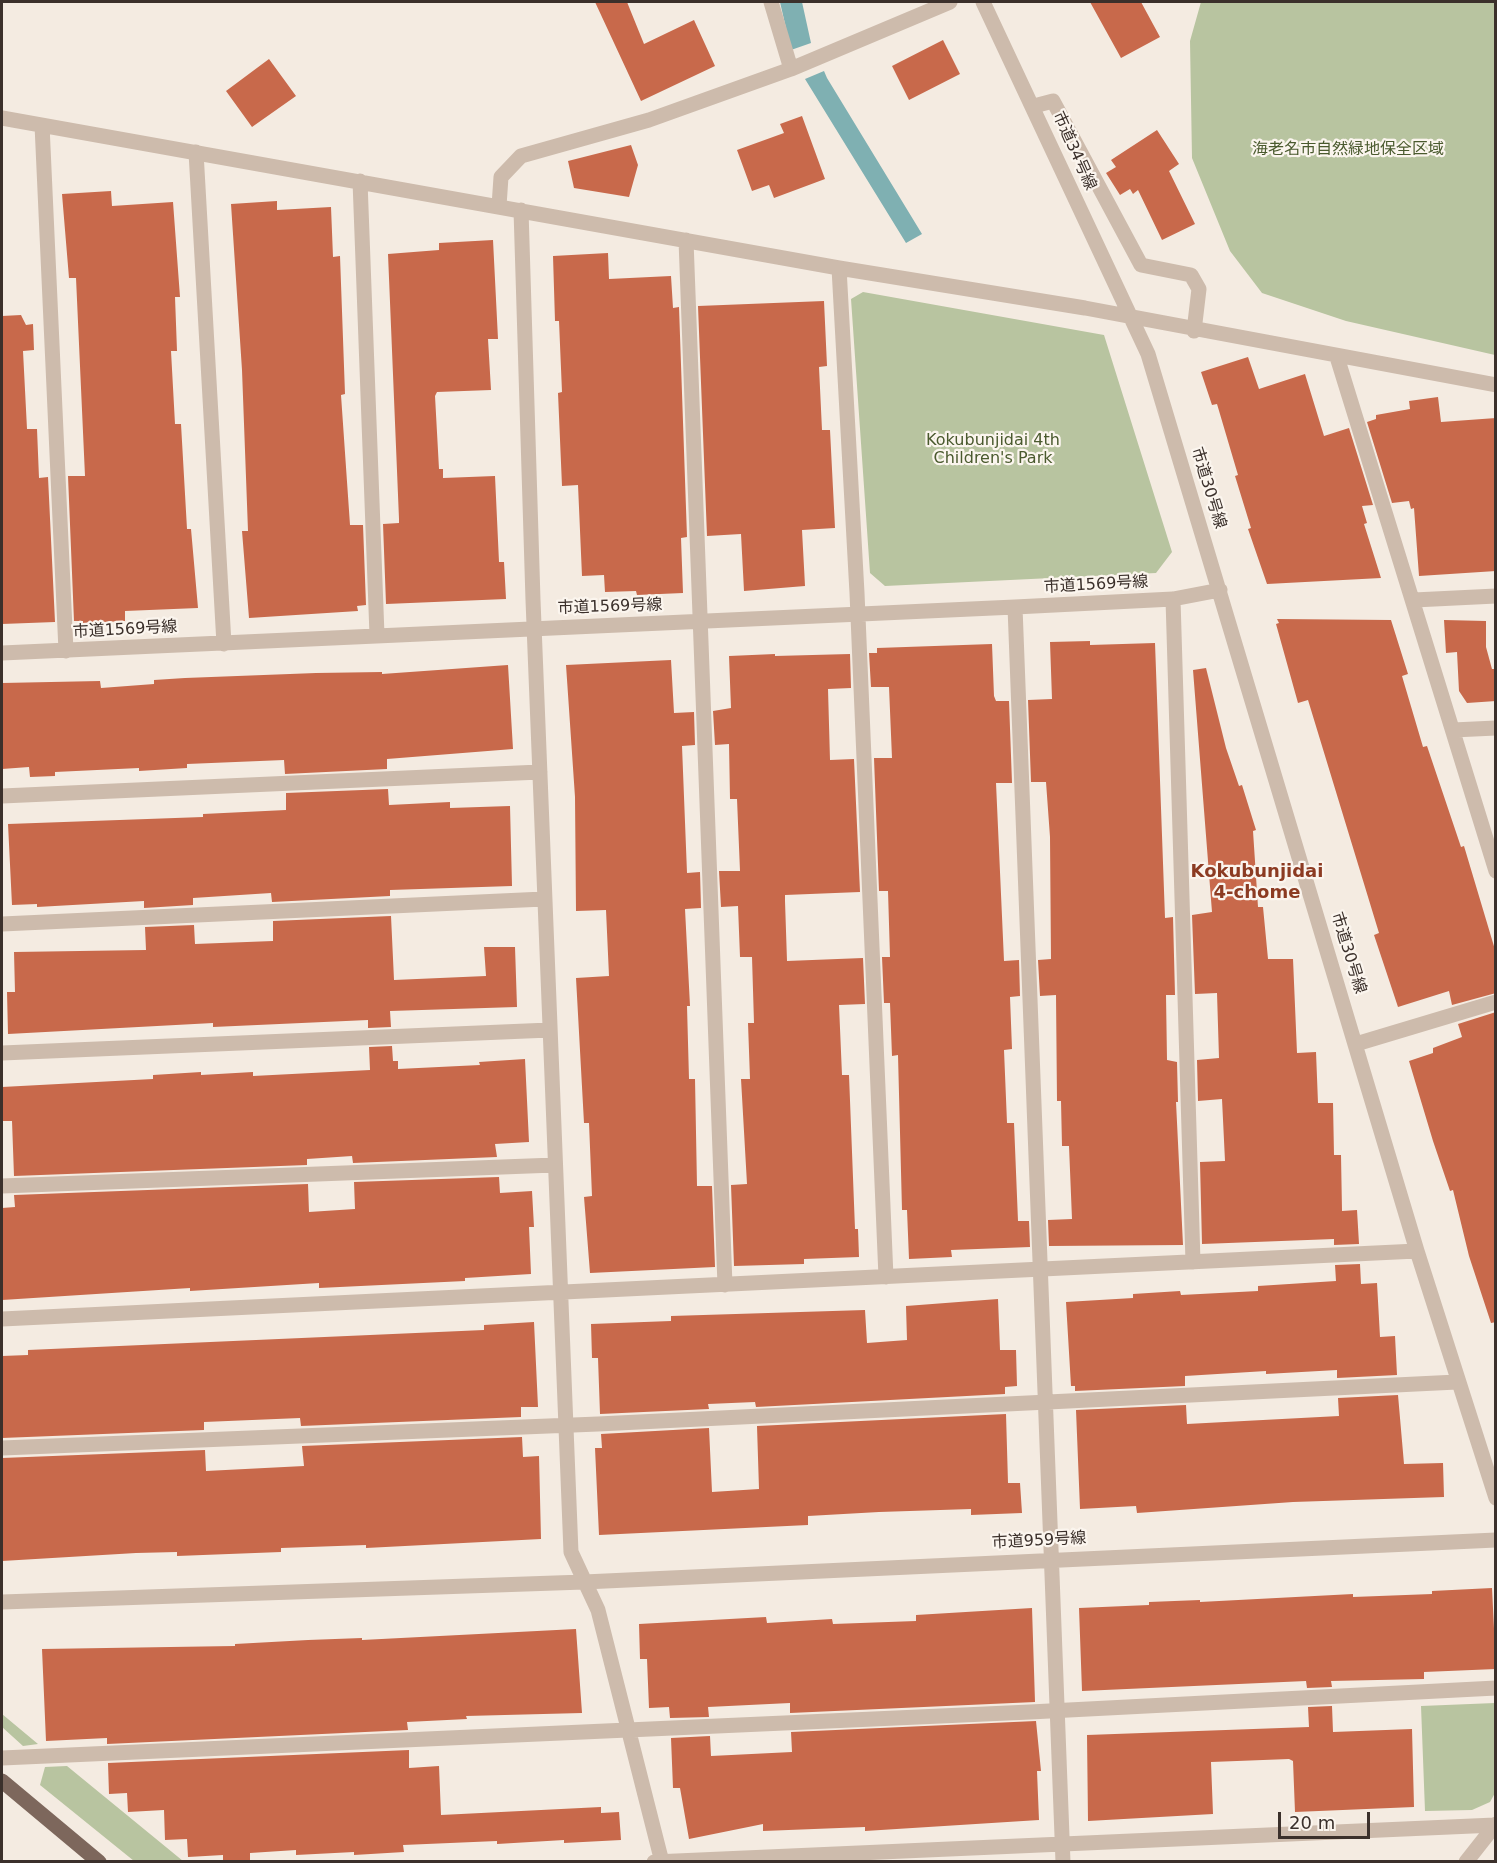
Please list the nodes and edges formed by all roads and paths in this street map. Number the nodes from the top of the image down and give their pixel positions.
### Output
1 (771, 2) edge
2 (950, 2) edge
3 (983, 2) edge
4 (791, 69) junction
5 (1034, 106) junction
6 (2, 118) edge
7 (42, 125) junction
8 (196, 152) junction
9 (360, 181) junction
10 (499, 206) junction
11 (521, 210) junction
12 (686, 240) junction
13 (839, 267) junction
14 (1130, 317) junction
15 (1194, 331) junction
16 (1337, 357) junction
17 (1496, 386) edge
18 (1220, 590) junction
19 (1496, 596) edge
20 (1173, 599) junction
21 (1414, 600) junction
22 (1015, 607) junction
23 (857, 615) junction
24 (701, 621) junction
25 (534, 628) junction
26 (377, 635) junction
27 (224, 644) junction
28 (66, 651) junction
29 (2, 653) edge
30 (1496, 728) edge
31 (1453, 730) junction
32 (540, 772) junction
33 (2, 796) edge
34 (1494, 863) edge
35 (544, 899) junction
36 (2, 924) edge
37 (1496, 1002) edge
38 (550, 1030) junction
39 (1356, 1044) junction
40 (2, 1053) edge
41 (555, 1165) junction
42 (2, 1186) edge
43 (1417, 1251) junction
44 (1194, 1262) junction
45 (1040, 1270) junction
46 (886, 1277) junction
47 (725, 1285) junction
48 (561, 1293) junction
49 (2, 1319) edge
50 (1457, 1382) junction
51 (1045, 1402) junction
52 (566, 1425) junction
53 (2, 1449) edge
54 (1496, 1498) edge
55 (1496, 1540) edge
56 (1051, 1559) junction
57 (584, 1582) junction
58 (2, 1602) edge
59 (1496, 1688) edge
60 (1057, 1711) junction
61 (628, 1730) junction
62 (2, 1758) edge
63 (2, 1781) edge
64 (1495, 1825) edge
65 (1063, 1843) junction
66 (662, 1861) edge
67 (99, 1862) edge
68 (654, 1862) edge
69 (1064, 1862) edge
70 (1466, 1862) edge

1 - 4 street
2 - 4 street
3 - 5 street, 市道34号線
4 - 10 street
5 - 14 street, 市道34号線
5 - 15 street
6 - 7 street
7 - 8 street
7 - 28 street
8 - 9 street
8 - 27 street
9 - 10 street
9 - 26 street
10 - 11 street
11 - 12 street
11 - 25 street
12 - 13 street
12 - 24 street
13 - 14 street
13 - 23 street
14 - 15 street
14 - 18 street, 市道30号線
15 - 16 street
16 - 17 street
16 - 21 street
18 - 20 street, 市道1569号線
18 - 39 street, 市道30号線
19 - 21 street
20 - 22 street, 市道1569号線
20 - 44 street
21 - 31 street
22 - 23 street, 市道1569号線
22 - 45 street
23 - 24 street, 市道1569号線
23 - 46 street
24 - 25 street, 市道1569号線
24 - 47 street
25 - 26 street, 市道1569号線
25 - 32 street
26 - 27 street, 市道1569号線
27 - 28 street, 市道1569号線
28 - 29 street, 市道1569号線
30 - 31 street
31 - 34 street
32 - 33 street
32 - 35 street
35 - 36 street
35 - 38 street
37 - 39 street
38 - 40 street
38 - 41 street
39 - 43 street, 市道30号線
41 - 42 street
41 - 48 street
43 - 44 street
43 - 50 street, 市道30号線
44 - 45 street
45 - 46 street
45 - 51 street
46 - 47 street
47 - 48 street
48 - 49 street
48 - 52 street
50 - 51 street
50 - 54 street, 市道30号線
51 - 52 street
51 - 56 street
52 - 53 street
52 - 57 street
55 - 56 street, 市道959号線
56 - 57 street, 市道959号線
56 - 60 street
57 - 58 street, 市道959号線
57 - 61 street
59 - 60 street
60 - 61 street
60 - 65 street
61 - 62 street
61 - 66 street
63 - 67 main road
64 - 65 street
64 - 70 street
65 - 66 street
65 - 69 street
66 - 68 street

